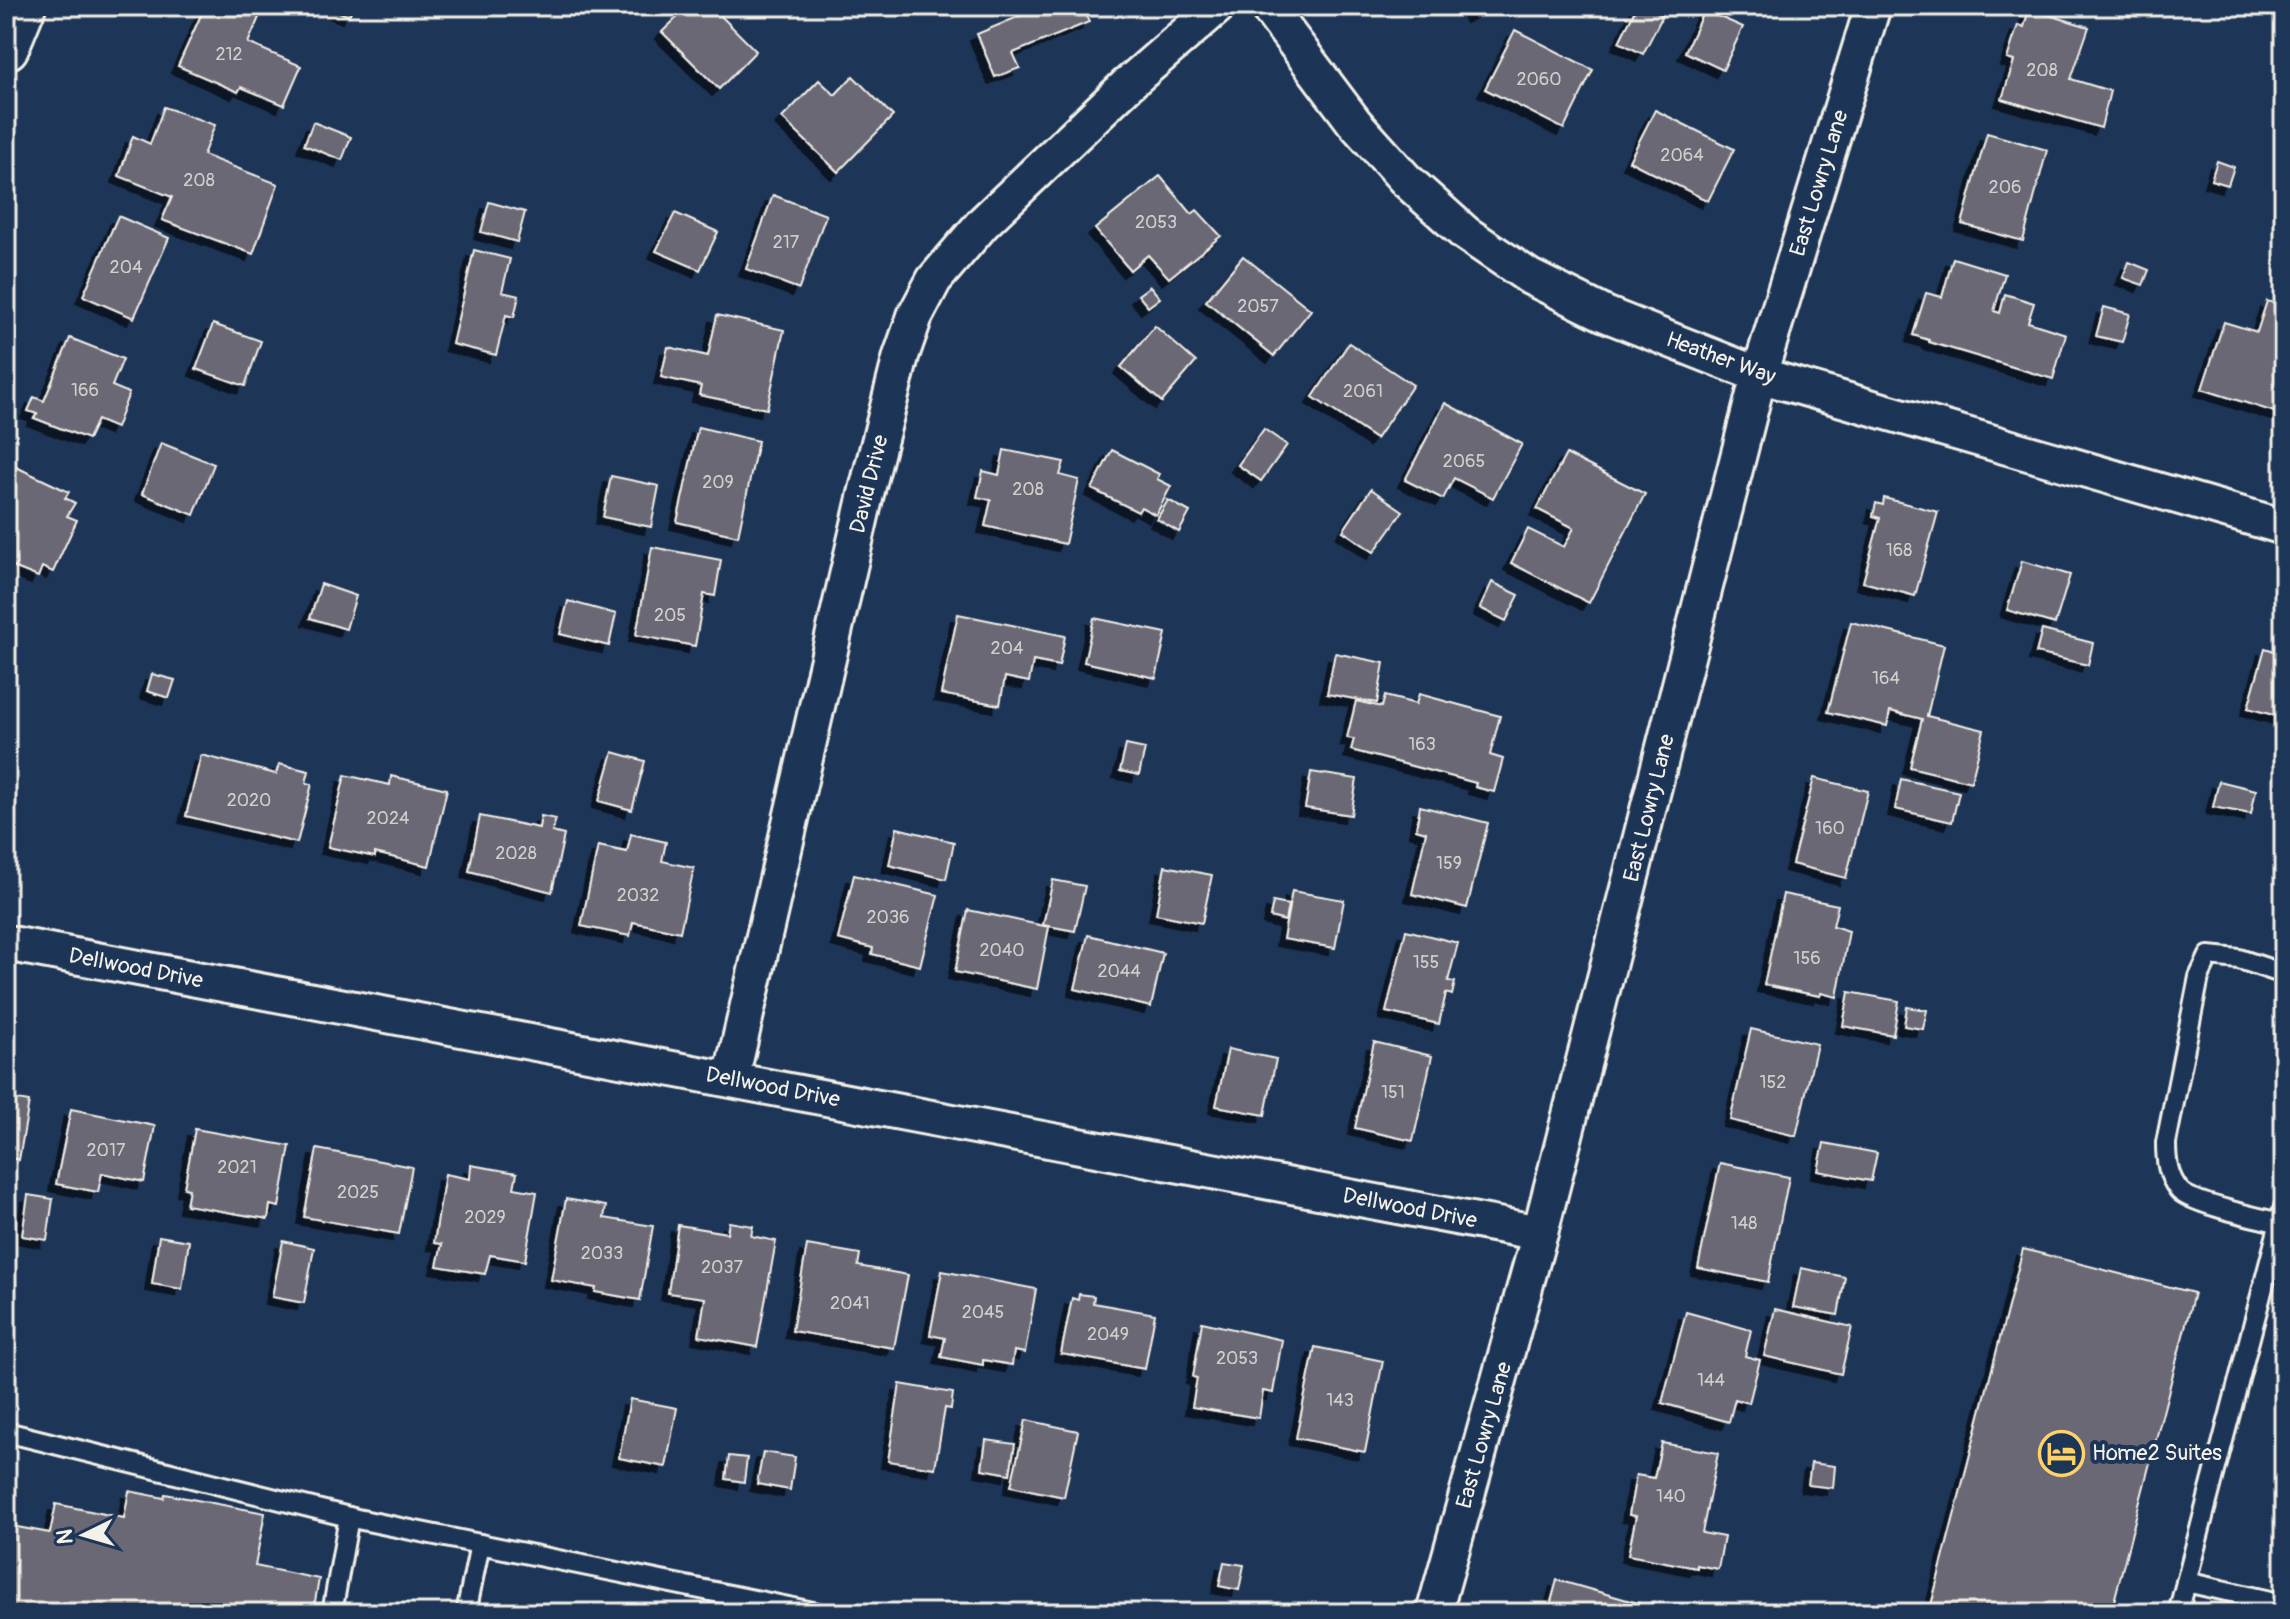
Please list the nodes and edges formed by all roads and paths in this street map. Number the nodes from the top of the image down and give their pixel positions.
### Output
1 (23, 6) edge
2 (1218, 6) edge
3 (1267, 6) edge
4 (1873, 6) edge
5 (6, 47) edge
6 (1759, 375) junction
7 (2284, 527) edge
8 (6, 943) edge
9 (2284, 974) edge
10 (731, 1079) junction
11 (2282, 1215) edge
12 (1540, 1233) junction
13 (6, 1432) edge
14 (349, 1517) junction
15 (480, 1544) junction
16 (2186, 1582) junction
17 (2284, 1604) edge
18 (332, 1613) edge
19 (466, 1613) edge
20 (818, 1613) edge
21 (1434, 1613) edge
22 (2178, 1613) edge

1 - 5 street
2 - 10 street, David Drive
3 - 6 street, Heather Way
4 - 6 street, East Lowry Lane
6 - 7 street, Heather Way
6 - 12 street, East Lowry Lane
8 - 10 street, Dellwood Drive
9 - 11 lane
10 - 12 street, Dellwood Drive
11 - 16 lane
12 - 21 street, East Lowry Lane
13 - 14 lane
14 - 15 lane
14 - 18 lane
15 - 19 lane
15 - 20 lane
16 - 17 lane
16 - 22 lane

